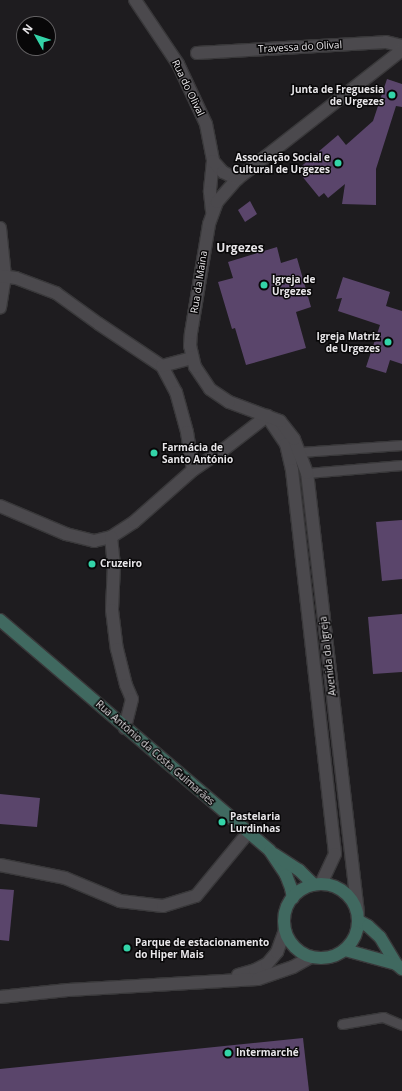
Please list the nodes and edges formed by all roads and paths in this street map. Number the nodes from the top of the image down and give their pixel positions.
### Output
1 (135, 0) edge
2 (402, 46) edge
3 (402, 50) edge
4 (197, 53) dead end
5 (213, 161) junction
6 (237, 179) junction
7 (212, 212) junction
8 (0, 228) edge
9 (2, 276) edge
10 (0, 308) edge
11 (192, 358) junction
12 (162, 366) junction
13 (210, 389) joint
14 (266, 416) junction
15 (402, 445) edge
16 (300, 452) junction
17 (402, 465) edge
18 (193, 470) junction
19 (307, 473) junction
20 (0, 506) edge
21 (112, 536) junction
22 (0, 620) edge
23 (126, 728) junction
24 (248, 833) junction
25 (270, 851) junction
26 (0, 865) edge
27 (318, 884) junction
28 (293, 898) junction
29 (358, 917) junction
30 (285, 930) junction
31 (345, 950) junction
32 (311, 957) junction
33 (399, 967) edge
34 (215, 981) junction
35 (0, 997) edge
36 (342, 1024) dead end
37 (402, 1025) edge

1 - 5 street, Rua do Olival
2 - 4 street, Travessa do Olival
3 - 6 street, Rua da Maina
5 - 6 street
5 - 7 street, Rua do Olival
6 - 7 street, Rua da Maina
7 - 11 street, Rua da Maina
8 - 9 street
9 - 10 street
9 - 12 street
11 - 12 street
11 - 13 street, Rua da Maina
12 - 18 street
13 - 14 street, Avenida da Igreja
14 - 16 street, Avenida da Igreja
14 - 18 street
14 - 27 street, Avenida da Igreja
15 - 16 lane
16 - 19 street, Avenida da Igreja
17 - 19 lane
18 - 21 street
19 - 29 street, Avenida da Igreja
20 - 21 street
21 - 23 street
22 - 23 main road, Rua António da Costa Guimarães
23 - 24 main road, Rua António da Costa Guimarães
24 - 25 main road, Rua António da Costa Guimarães
24 - 26 street
25 - 27 main road
25 - 28 main road, Rua António da Costa Guimarães
27 - 28 main road
27 - 29 main road
28 - 30 main road
29 - 31 main road
29 - 33 main road
30 - 32 main road
30 - 34 street
31 - 32 main road
31 - 33 main road
32 - 34 street
34 - 35 street
36 - 37 lane

